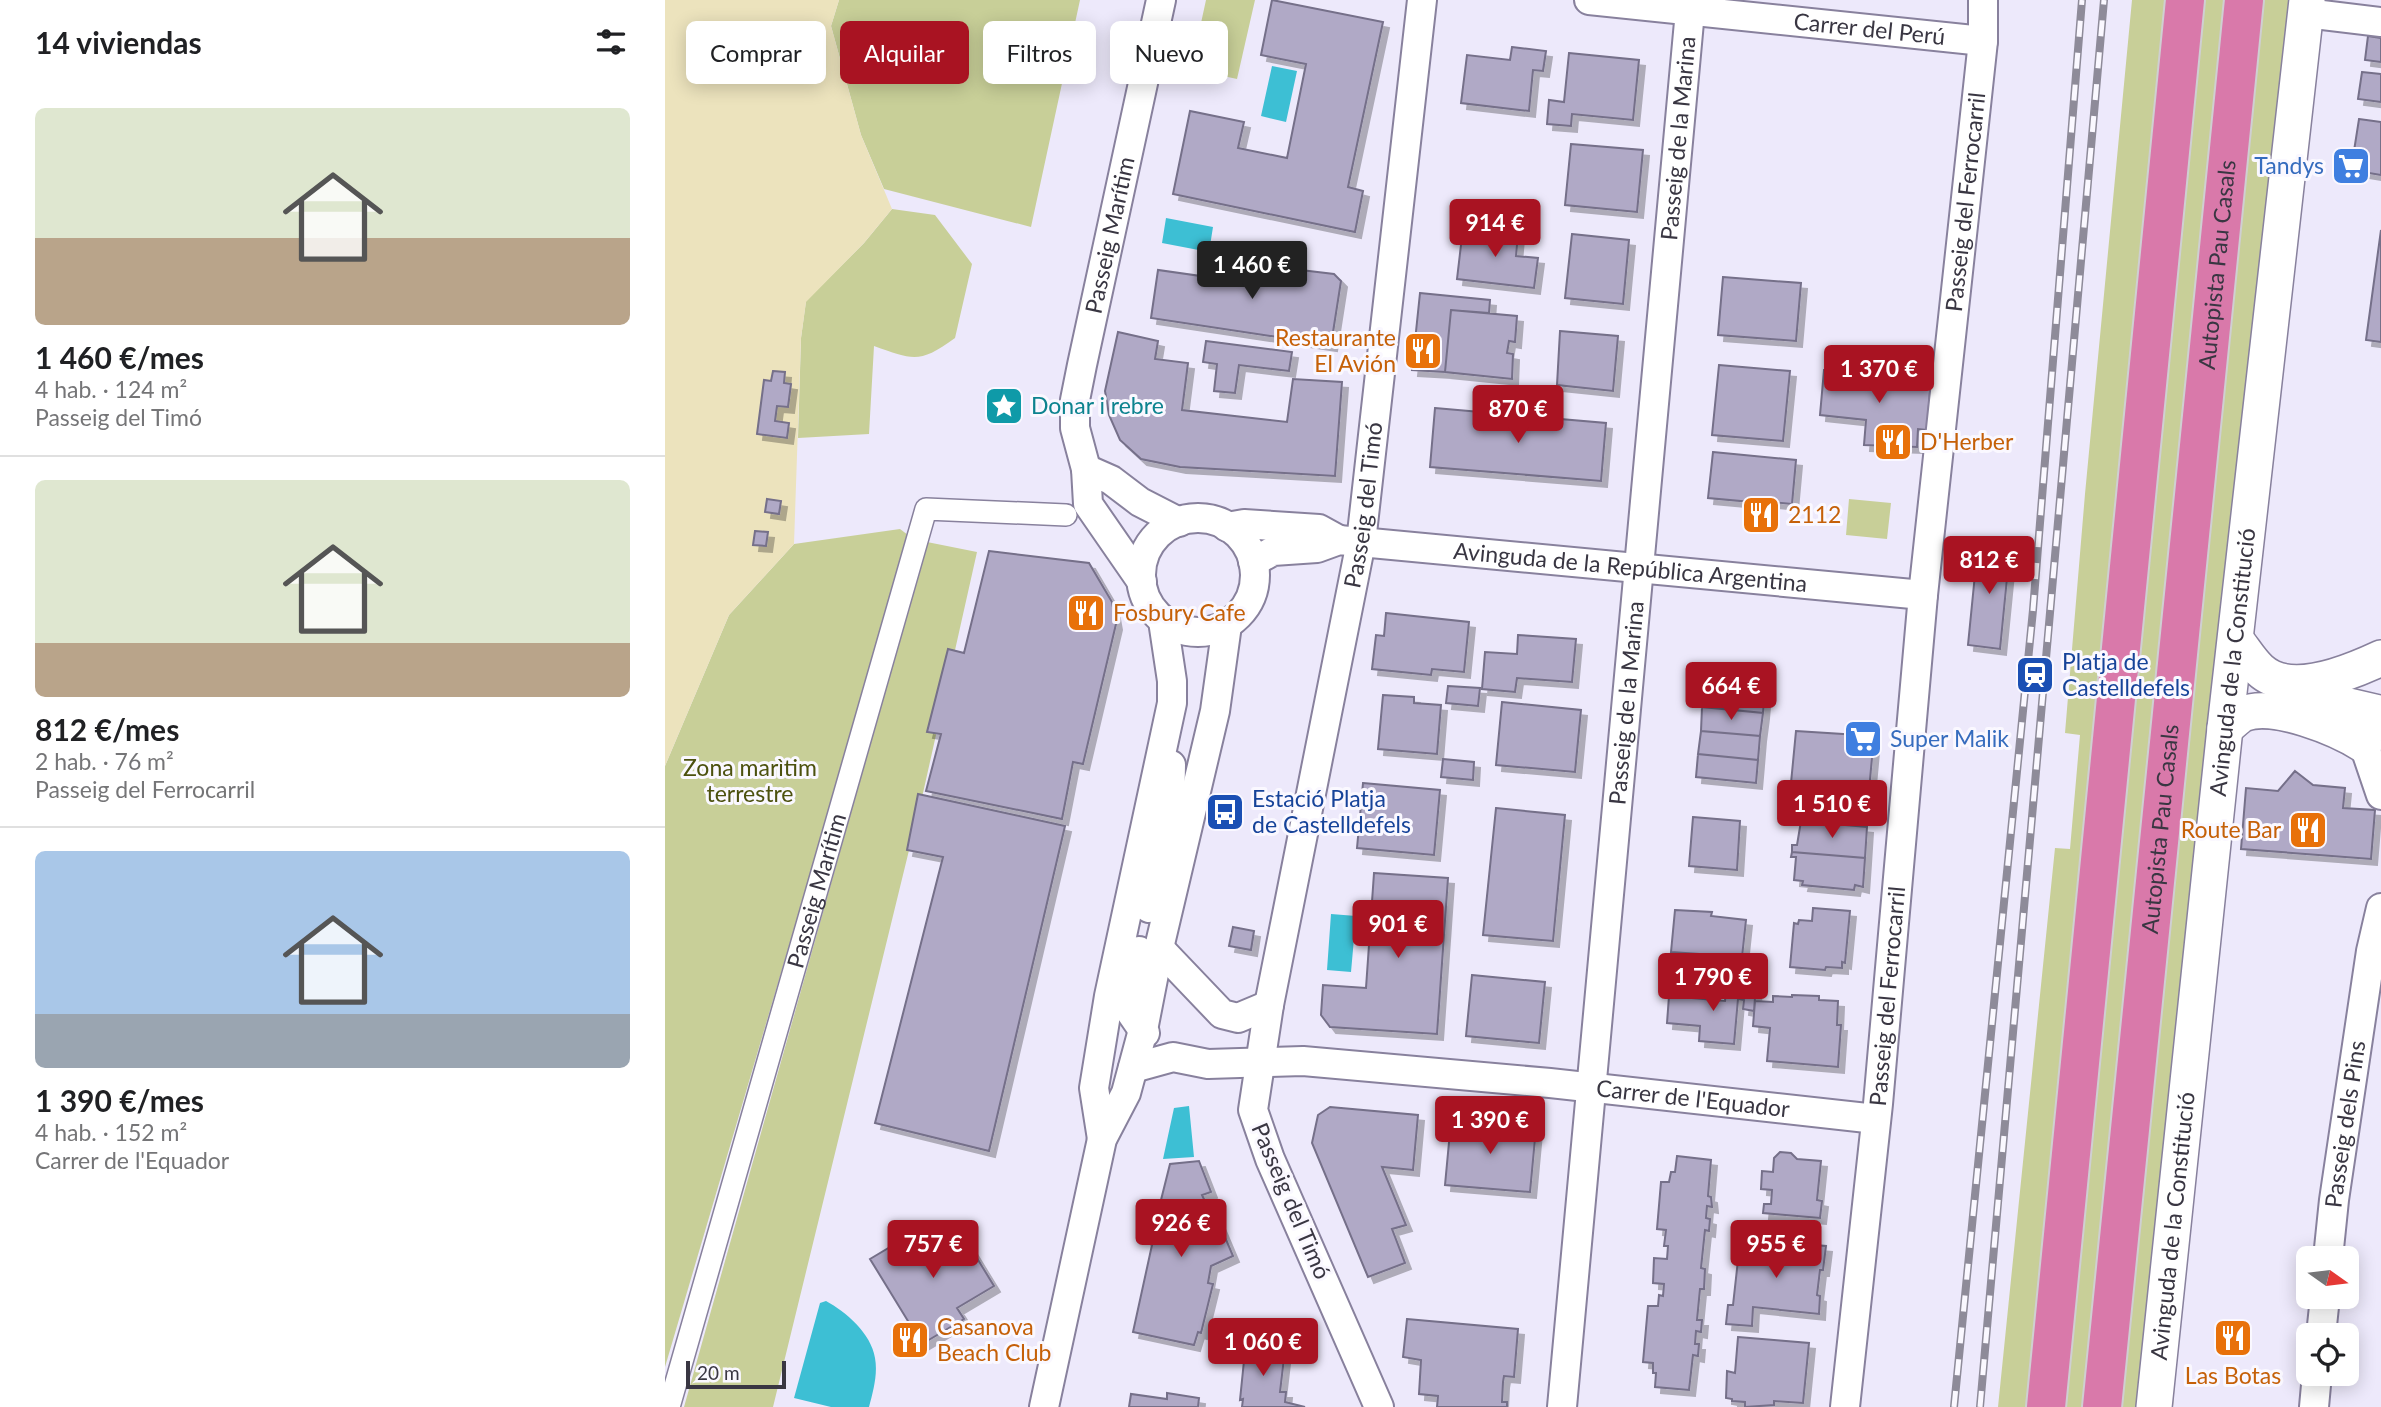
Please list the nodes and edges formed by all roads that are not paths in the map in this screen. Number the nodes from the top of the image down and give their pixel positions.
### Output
1 (1161, 0) edge
2 (1422, 0) edge
3 (1589, 0) edge
4 (1983, 0) edge
5 (2185, 0) edge
6 (2243, 0) edge
7 (1691, 5) edge
8 (2307, 6) edge
9 (2381, 22) edge
10 (1983, 41) junction
11 (1086, 469) junction
12 (1066, 515) dead end
13 (1179, 522) junction
14 (1227, 527) junction
15 (1350, 541) junction
16 (1254, 562) junction
17 (1638, 568) junction
18 (1142, 582) junction
19 (1923, 595) junction
20 (1163, 621) junction
21 (1227, 625) junction
22 (2237, 640) junction
23 (2381, 658) edge
24 (2230, 691) junction
25 (1171, 703) junction
26 (2380, 712) edge
27 (2225, 728) junction
28 (2364, 745) junction
29 (2381, 795) edge
30 (2381, 908) edge
31 (1159, 948) junction
32 (1269, 1005) junction
33 (1143, 1030) junction
34 (1173, 1057) junction
35 (1259, 1062) junction
36 (1208, 1064) junction
37 (1133, 1068) junction
38 (1592, 1088) junction
39 (1253, 1110) junction
40 (1876, 1119) junction
41 (1102, 1139) junction
42 (2329, 1246) edge
43 (2316, 1386) edge
44 (669, 1407) edge
45 (1044, 1407) edge
46 (1379, 1407) edge
47 (1562, 1407) edge
48 (1845, 1407) edge
49 (2046, 1407) edge
50 (2102, 1407) edge
51 (2154, 1407) edge
52 (2314, 1407) edge

1 - 11 street, Passeig Marítim
2 - 15 street, Passeig del Timó
3 - 7 street, Carrer del Perú
4 - 10 street, Passeig del Ferrocarril
5 - 49 highway
6 - 50 highway, Autopista Pau Casals
7 - 10 street, Carrer del Perú
7 - 17 street, Passeig de la Marina
8 - 9 street
8 - 22 street, Avinguda de la Constitució
10 - 19 street, Passeig del Ferrocarril
11 - 13 street
11 - 18 street, Passeig Marítim
12 - 44 street, Passeig Marítim
13 - 14 street
13 - 18 street
14 - 15 street, Avinguda de la República Argentina
14 - 16 street
15 - 16 street, Avinguda de la República Argentina
15 - 17 street, Avinguda de la República Argentina
15 - 32 street, Passeig del Timó
16 - 21 street
17 - 19 street, Avinguda de la República Argentina
17 - 38 street, Passeig de la Marina
18 - 20 street, Passeig Marítim
19 - 40 street, Passeig del Ferrocarril
20 - 21 street
20 - 25 street, Passeig Marítim
21 - 31 street, Passeig Marítim
22 - 23 street
22 - 24 street, Avinguda de la Constitució
24 - 26 street
24 - 27 street, Avinguda de la Constitució
25 - 33 street, Passeig Marítim
25 - 41 street, Passeig Marítim
26 - 28 street
27 - 28 street
27 - 51 street, Avinguda de la Constitució
28 - 29 street
30 - 42 street, Passeig dels Pins
31 - 32 street
31 - 33 street, Passeig Marítim
32 - 35 street, Passeig del Timó
33 - 34 street, Passeig Marítim
33 - 37 street, Passeig Marítim
34 - 36 street, Passeig del Timó
34 - 37 street, Passeig del Timó
35 - 36 street, Passeig del Timó
35 - 38 street, Carrer de l'Equador
35 - 39 street, Passeig del Timó
36 - 39 street, Passeig del Timó
37 - 41 street, Passeig Marítim
38 - 40 street, Carrer de l'Equador
38 - 47 street, Passeig de la Marina
39 - 46 street, Passeig del Timó
40 - 48 street, Passeig del Ferrocarril
41 - 45 street, Passeig Marítim
43 - 52 street

